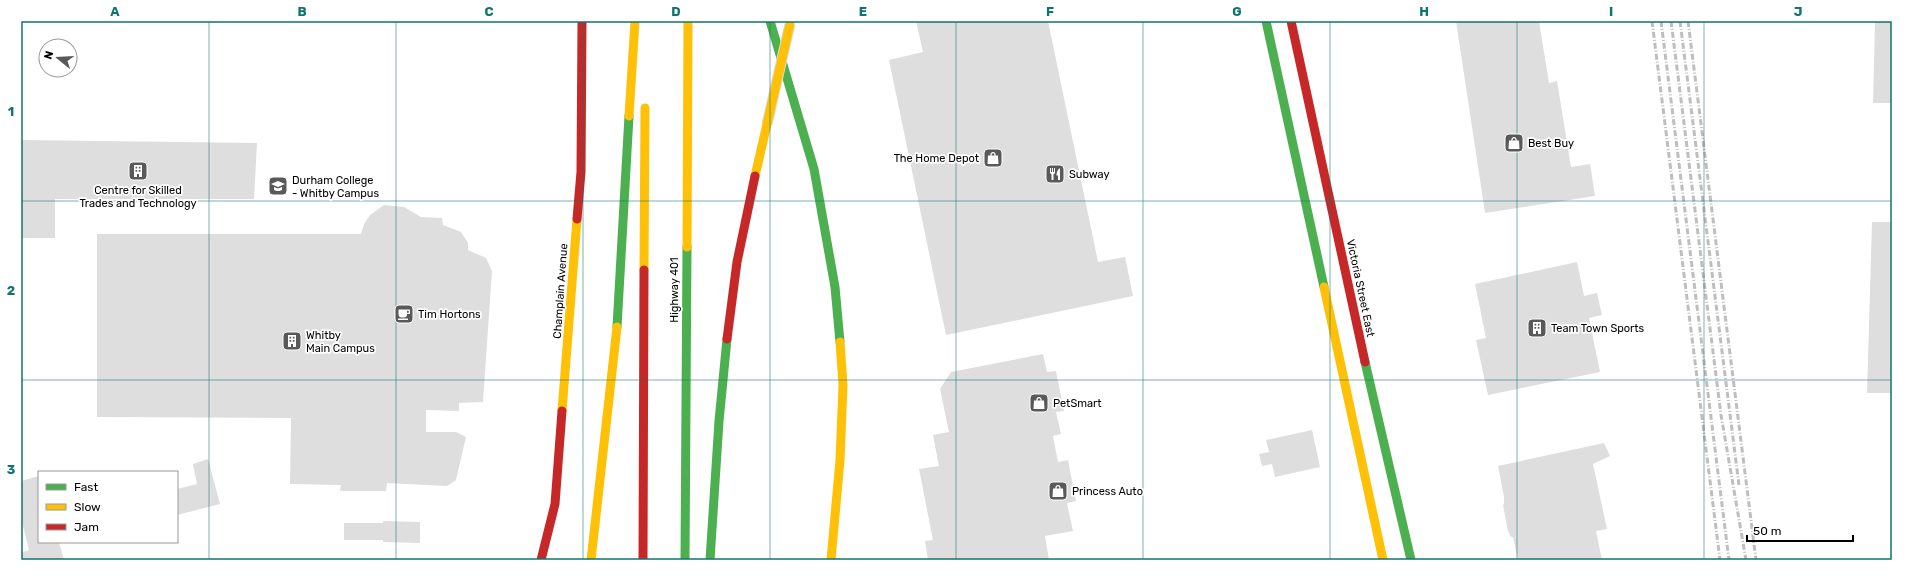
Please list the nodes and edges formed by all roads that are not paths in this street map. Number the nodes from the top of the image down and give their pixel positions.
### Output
1 (582, 21) edge
2 (635, 21) edge
3 (688, 21) edge
4 (770, 21) edge
5 (1266, 21) edge
6 (1291, 21) edge
7 (791, 22) edge
8 (645, 101) dead end
9 (541, 560) edge
10 (592, 560) edge
11 (643, 560) edge
12 (685, 560) edge
13 (710, 560) edge
14 (830, 560) edge
15 (1383, 560) edge
16 (1411, 560) edge

1 - 9 main road, Champlain Avenue
2 - 10 main road
3 - 12 main road, Highway 401
4 - 14 main road
5 - 15 main road
6 - 16 main road, Victoria Street East
7 - 13 main road, bridge
8 - 11 main road

